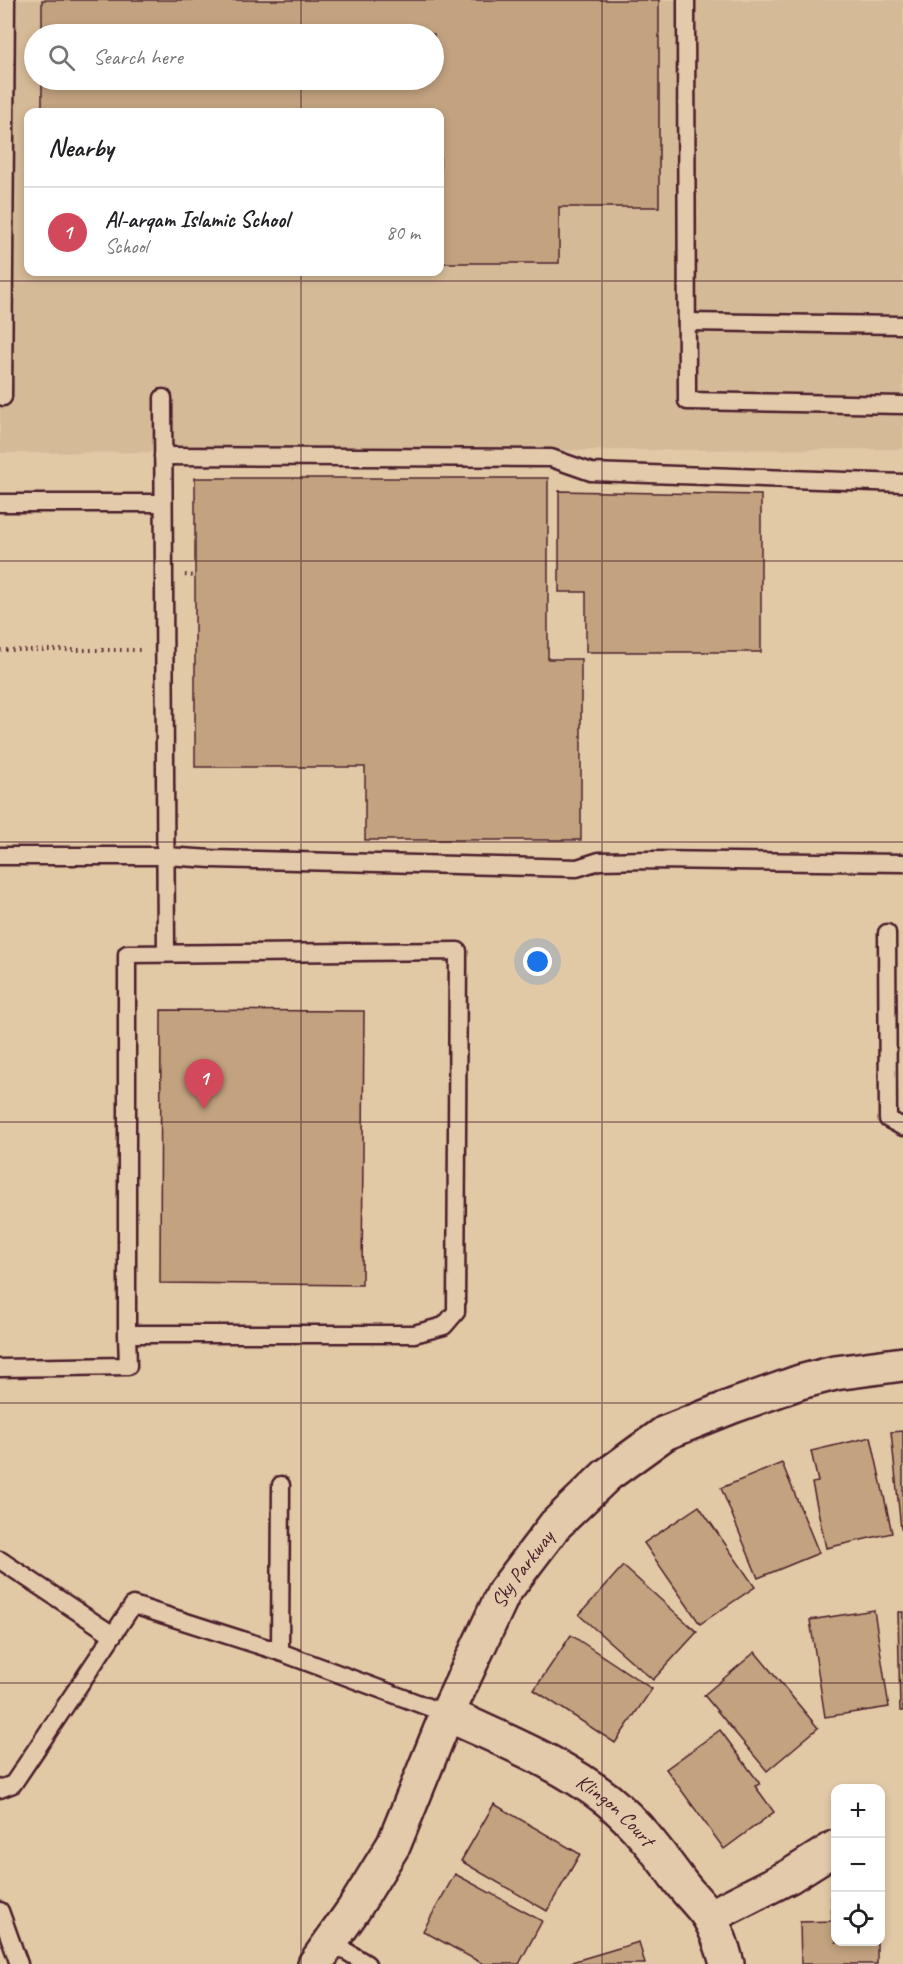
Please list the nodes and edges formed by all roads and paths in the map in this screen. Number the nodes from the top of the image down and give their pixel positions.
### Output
1 (6, 0) edge
2 (686, 0) edge
3 (2, 24) edge
4 (687, 322) junction
5 (903, 325) edge
6 (3, 397) dead end
7 (163, 398) dead end
8 (903, 405) edge
9 (163, 456) junction
10 (903, 483) edge
11 (0, 503) edge
12 (163, 503) junction
13 (0, 650) edge
14 (163, 650) junction
15 (0, 856) edge
16 (166, 856) junction
17 (903, 863) edge
18 (886, 933) dead end
19 (166, 953) junction
20 (903, 1127) edge
21 (127, 1334) junction
22 (903, 1364) edge
23 (0, 1368) edge
24 (281, 1485) dead end
25 (0, 1560) edge
26 (113, 1635) junction
27 (280, 1652) junction
28 (447, 1714) junction
29 (0, 1789) edge
30 (831, 1850) edge
31 (0, 1911) edge
32 (709, 1917) junction
33 (323, 1953) edge
34 (19, 1964) edge
35 (367, 1964) edge
36 (728, 1964) edge

1 - 3 lane
2 - 4 lane
3 - 6 lane
4 - 5 lane
4 - 8 lane
7 - 9 lane
9 - 10 lane
9 - 12 lane
11 - 12 lane
12 - 14 lane
13 - 14 path
14 - 16 lane
15 - 16 lane
16 - 17 lane
16 - 19 lane
18 - 20 lane
19 - 21 lane
19 - 21 lane
21 - 23 lane
22 - 28 street, Sky Parkway
24 - 27 lane
25 - 26 lane
26 - 27 lane
26 - 29 lane
27 - 28 lane
28 - 32 street, Klingon Court
28 - 33 street, Sky Parkway
30 - 32 street
31 - 34 lane
32 - 36 street, Klingon Court
33 - 35 lane

